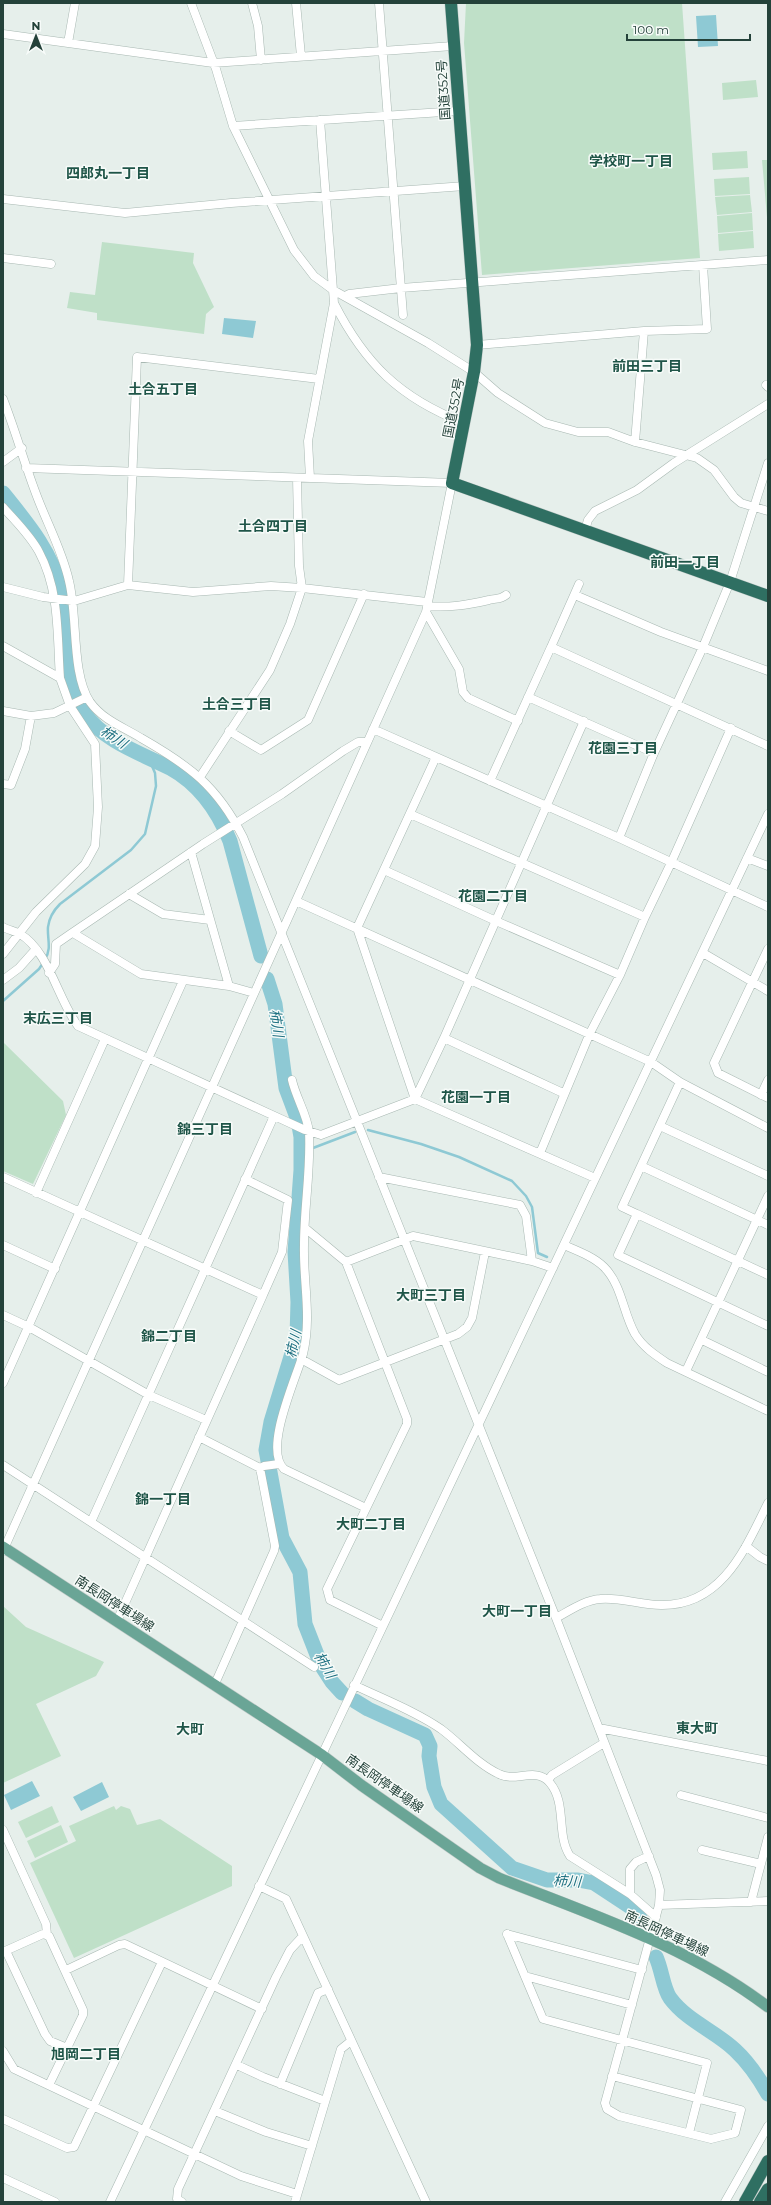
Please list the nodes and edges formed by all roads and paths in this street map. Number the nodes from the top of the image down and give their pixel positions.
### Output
1 (75, 3) edge
2 (191, 3) edge
3 (252, 3) edge
4 (296, 3) edge
5 (379, 3) edge
6 (451, 3) edge
7 (3, 34) edge
8 (68, 43) junction
9 (453, 46) junction
10 (382, 50) junction
11 (301, 56) junction
12 (261, 60) junction
13 (213, 63) junction
14 (458, 111) junction
15 (388, 114) junction
16 (320, 120) junction
17 (233, 126) junction
18 (465, 186) junction
19 (393, 190) junction
20 (326, 195) junction
21 (3, 199) edge
22 (270, 200) junction
23 (3, 258) edge
24 (768, 260) edge
25 (51, 264) dead end
26 (702, 265) junction
27 (472, 283) junction
28 (401, 288) junction
29 (333, 290) junction
30 (345, 296) junction
31 (334, 303) junction
32 (404, 315) dead end
33 (644, 332) junction
34 (477, 345) junction
35 (474, 372) junction
36 (319, 379) junction
37 (3, 399) edge
38 (768, 404) edge
39 (464, 423) junction
40 (635, 442) junction
41 (22, 448) junction
42 (687, 454) junction
43 (3, 462) edge
44 (768, 463) edge
45 (26, 468) junction
46 (132, 470) junction
47 (297, 478) junction
48 (310, 478) junction
49 (452, 483) junction
50 (754, 505) junction
51 (3, 507) edge
52 (768, 511) edge
53 (585, 530) junction
54 (730, 582) junction
55 (579, 584) dead end
56 (128, 585) junction
57 (3, 588) edge
58 (302, 588) junction
59 (364, 594) junction
60 (506, 595) dead end
61 (575, 595) junction
62 (768, 596) edge
63 (55, 598) junction
64 (74, 600) junction
65 (426, 607) junction
66 (3, 646) edge
67 (551, 647) junction
68 (703, 647) junction
69 (768, 671) edge
70 (60, 678) junction
71 (528, 697) junction
72 (85, 698) junction
73 (676, 702) junction
74 (71, 705) junction
75 (3, 711) edge
76 (31, 716) junction
77 (518, 721) junction
78 (584, 721) junction
79 (731, 728) junction
80 (373, 729) junction
81 (229, 731) junction
82 (366, 742) junction
83 (768, 746) edge
84 (654, 753) junction
85 (436, 757) junction
86 (200, 777) junction
87 (490, 781) junction
88 (3, 784) edge
89 (547, 806) junction
90 (410, 814) junction
91 (768, 814) edge
92 (230, 828) junction
93 (619, 838) junction
94 (191, 852) junction
95 (747, 858) junction
96 (672, 863) junction
97 (520, 864) junction
98 (768, 866) edge
99 (384, 870) junction
100 (732, 891) junction
101 (129, 894) junction
102 (296, 901) junction
103 (768, 907) edge
104 (645, 917) junction
105 (210, 920) junction
106 (496, 921) junction
107 (3, 927) edge
108 (358, 928) junction
109 (281, 932) junction
110 (73, 933) junction
111 (20, 934) junction
112 (768, 949) edge
113 (38, 951) junction
114 (702, 953) junction
115 (3, 954) edge
116 (48, 969) junction
117 (620, 975) junction
118 (470, 979) junction
119 (3, 980) edge
120 (183, 981) junction
121 (753, 982) junction
122 (229, 986) junction
123 (768, 991) edge
124 (254, 993) junction
125 (590, 1034) junction
126 (444, 1038) junction
127 (105, 1039) junction
128 (150, 1058) junction
129 (651, 1062) junction
130 (292, 1080) dead end
131 (768, 1080) edge
132 (680, 1082) junction
133 (211, 1088) junction
134 (563, 1093) junction
135 (765, 1097) edge
136 (415, 1099) junction
137 (274, 1116) junction
138 (356, 1122) junction
139 (660, 1126) junction
140 (768, 1128) edge
141 (307, 1131) junction
142 (540, 1153) junction
143 (641, 1166) junction
144 (768, 1176) edge
145 (379, 1177) junction
146 (3, 1178) edge
147 (595, 1178) junction
148 (245, 1179) junction
149 (36, 1193) junction
150 (768, 1196) edge
151 (80, 1213) junction
152 (637, 1214) junction
153 (757, 1220) junction
154 (768, 1225) edge
155 (305, 1228) junction
156 (404, 1240) junction
157 (142, 1242) junction
158 (3, 1245) edge
159 (564, 1245) junction
160 (485, 1252) junction
161 (532, 1261) junction
162 (738, 1261) junction
163 (346, 1262) junction
164 (205, 1268) junction
165 (553, 1268) junction
166 (55, 1269) junction
167 (768, 1275) edge
168 (264, 1296) junction
169 (719, 1303) junction
170 (3, 1315) edge
171 (768, 1326) edge
172 (28, 1327) junction
173 (443, 1338) junction
174 (702, 1340) junction
175 (301, 1359) junction
176 (89, 1361) junction
177 (386, 1362) junction
178 (686, 1371) junction
179 (768, 1372) edge
180 (3, 1382) edge
181 (149, 1395) junction
182 (768, 1411) edge
183 (206, 1420) junction
184 (478, 1426) junction
185 (199, 1436) junction
186 (277, 1464) junction
187 (3, 1465) edge
188 (262, 1467) junction
189 (33, 1484) junction
190 (768, 1503) edge
191 (366, 1508) junction
192 (91, 1522) junction
193 (746, 1546) junction
194 (3, 1548) edge
195 (145, 1558) junction
196 (768, 1560) edge
197 (556, 1618) junction
198 (117, 1621) junction
199 (243, 1622) junction
200 (383, 1626) junction
201 (314, 1667) dead end
202 (354, 1685) junction
203 (214, 1686) junction
204 (599, 1728) junction
205 (604, 1743) junction
206 (322, 1755) junction
207 (768, 1761) edge
208 (548, 1780) junction
209 (681, 1795) dead end
210 (768, 1818) edge
211 (3, 1830) edge
212 (768, 1837) edge
213 (702, 1850) dead end
214 (649, 1856) junction
215 (761, 1864) junction
216 (259, 1886) junction
217 (630, 1894) junction
218 (768, 1901) edge
219 (751, 1902) junction
220 (659, 1905) junction
221 (656, 1917) junction
222 (47, 1935) junction
223 (302, 1937) junction
224 (651, 1938) junction
225 (5, 1952) edge
226 (162, 1962) junction
227 (66, 1970) junction
228 (642, 1970) junction
229 (525, 1976) junction
230 (212, 1986) junction
231 (328, 1989) junction
232 (632, 2005) junction
233 (768, 2007) edge
234 (262, 2009) junction
235 (622, 2040) junction
236 (351, 2041) junction
237 (67, 2048) junction
238 (3, 2051) edge
239 (237, 2065) junction
240 (612, 2076) junction
241 (280, 2084) junction
242 (49, 2085) junction
243 (698, 2099) junction
244 (326, 2101) junction
245 (94, 2106) junction
246 (215, 2111) junction
247 (3, 2119) edge
248 (768, 2126) edge
249 (144, 2130) junction
250 (689, 2133) junction
251 (312, 2146) junction
252 (195, 2154) junction
253 (768, 2162) edge
254 (3, 2178) edge
255 (768, 2189) edge
256 (296, 2198) edge
257 (55, 2202) edge
258 (110, 2202) edge
259 (182, 2202) edge
260 (426, 2202) edge
261 (725, 2202) edge
262 (745, 2202) edge
263 (760, 2202) edge

1 - 8 street
2 - 13 street
3 - 12 street
4 - 11 street
5 - 10 street
6 - 9 highway, 国道352号
7 - 8 street
8 - 13 street
9 - 10 street
9 - 14 highway, 国道352号
10 - 11 street
10 - 15 street
11 - 12 street
12 - 13 street
13 - 17 street
14 - 15 street
14 - 18 highway, 国道352号
15 - 16 street
15 - 19 street
16 - 17 street
16 - 20 street
17 - 22 street
18 - 19 street
18 - 27 highway, 国道352号
19 - 20 street
19 - 28 street
20 - 22 street
20 - 29 street
21 - 22 street
22 - 29 street
23 - 25 street
24 - 26 street
26 - 27 street
26 - 33 street
27 - 28 street
27 - 34 highway, 国道352号
28 - 30 street
28 - 32 street
29 - 30 street
29 - 31 street
30 - 35 street
31 - 36 street
31 - 39 street
33 - 34 street
33 - 40 street
34 - 35 highway, 国道352号
35 - 39 highway, 国道352号
35 - 40 street
36 - 46 street
36 - 48 street
37 - 41 street
38 - 42 street
39 - 49 highway, 国道352号
40 - 42 street
41 - 43 street
41 - 45 street
42 - 50 street
42 - 53 street
44 - 50 street
45 - 46 street
45 - 64 street
46 - 47 street
46 - 56 street
47 - 48 street
47 - 58 street
48 - 49 street
49 - 53 highway
49 - 65 street
50 - 52 street
50 - 54 street
51 - 63 street
53 - 54 highway
54 - 62 highway
54 - 68 street
55 - 61 street
56 - 58 street
56 - 64 street
57 - 63 street
58 - 59 street
58 - 81 street
59 - 65 street
59 - 81 street
60 - 65 street
61 - 67 street
61 - 68 street
63 - 64 street
63 - 70 street
64 - 72 street
65 - 77 street
65 - 80 street
66 - 70 street
67 - 71 street
67 - 73 street
68 - 69 street
68 - 73 street
70 - 74 street
71 - 77 street
71 - 78 street
72 - 74 street
72 - 86 street
73 - 79 street
73 - 84 street
74 - 76 street
74 - 111 street
75 - 76 street
76 - 88 street
77 - 87 street
78 - 84 street
78 - 89 street
79 - 83 street
79 - 96 street
80 - 82 street
80 - 85 street
81 - 86 street
82 - 92 street
82 - 102 street
84 - 93 street
85 - 87 street
85 - 90 street
86 - 92 street
87 - 89 street
89 - 93 street
89 - 97 street
90 - 97 street
90 - 99 street
91 - 95 street
92 - 94 street
92 - 109 street
93 - 96 street
94 - 101 street
94 - 105 street
95 - 98 street
95 - 100 street
96 - 100 street
96 - 104 street
97 - 104 street
97 - 106 street
99 - 106 street
99 - 108 street
100 - 103 street
100 - 114 street
101 - 105 street
101 - 110 street
102 - 108 street
102 - 109 street
104 - 117 street
105 - 122 street
106 - 117 street
106 - 118 street
107 - 111 street
108 - 118 street
108 - 136 street
109 - 124 street
109 - 138 street
110 - 116 street
110 - 120 street
111 - 113 street
111 - 115 street
112 - 121 street
113 - 116 street
113 - 119 street
114 - 121 street
114 - 129 street
116 - 127 street
117 - 125 street
118 - 125 street
118 - 126 street
120 - 122 street
120 - 128 street
121 - 123 street
121 - 135 street
122 - 124 street
124 - 133 street
125 - 129 street
125 - 134 street
126 - 134 street
126 - 136 street
127 - 128 street
127 - 149 street
128 - 133 street
128 - 151 street
129 - 132 street
129 - 147 street
130 - 141 street
131 - 135 street
132 - 139 street
132 - 140 street
133 - 137 street
133 - 157 street
134 - 142 street
136 - 138 street
136 - 142 street
137 - 141 street
137 - 148 street
138 - 141 street
138 - 145 street
139 - 143 street
139 - 144 street
141 - 155 street
142 - 147 street
143 - 152 street
143 - 153 street
145 - 156 street
145 - 161 street
146 - 149 street
147 - 159 street
148 - 164 street
148 - 168 street
149 - 151 street
150 - 153 street
151 - 157 street
151 - 166 street
152 - 162 street
152 - 169 street
153 - 154 street
153 - 162 street
155 - 163 street
155 - 175 street
156 - 160 street
156 - 163 street
156 - 173 street
157 - 164 street
157 - 176 street
158 - 166 street
159 - 165 street
159 - 178 street
160 - 161 street
160 - 173 street
161 - 165 street
162 - 167 street
162 - 169 street
163 - 177 street
164 - 168 street
164 - 181 street
165 - 184 street
166 - 172 street
168 - 183 street
169 - 171 street
169 - 174 street
170 - 172 street
172 - 176 street
172 - 180 street
173 - 177 street
173 - 184 street
174 - 178 street
174 - 179 street
175 - 177 street
175 - 186 street
176 - 181 street
176 - 189 street
177 - 191 street
178 - 182 street
181 - 183 street
181 - 192 street
183 - 185 street
184 - 197 street
184 - 200 street
185 - 188 street
185 - 195 street
186 - 188 street
186 - 191 street
187 - 189 street
188 - 199 street
189 - 192 street
189 - 194 street
190 - 193 street
191 - 200 street
192 - 195 street
193 - 196 street
193 - 197 street
194 - 198 main road, 南長岡停車場線
195 - 198 street
195 - 199 street
197 - 204 street
198 - 203 main road, 南長岡停車場線
199 - 201 street
199 - 203 street
200 - 202 street
202 - 206 street
202 - 208 street
203 - 206 main road, 南長岡停車場線
204 - 205 street
204 - 207 street
205 - 208 street
205 - 214 street
206 - 216 street
206 - 224 main road, 南長岡停車場線
208 - 217 street
209 - 210 street
211 - 222 street
212 - 215 street
213 - 215 street
214 - 217 street
214 - 220 street
215 - 219 street
216 - 223 street
216 - 230 street
217 - 221 street
218 - 219 street
219 - 220 street
220 - 221 street
221 - 224 street
222 - 225 street
222 - 227 street
223 - 231 street
223 - 234 street
224 - 228 street
224 - 233 main road, 南長岡停車場線
225 - 237 street
226 - 227 street
226 - 230 street
226 - 245 street
227 - 237 street
228 - 229 street
228 - 232 street
229 - 232 street
229 - 235 street
230 - 234 street
230 - 249 street
231 - 236 street
231 - 241 street
232 - 235 street
234 - 239 street
235 - 240 street
235 - 243 street
236 - 244 street
236 - 260 street
237 - 242 street
238 - 242 street
239 - 241 street
239 - 246 street
240 - 243 street
240 - 250 street
241 - 244 street
242 - 245 street
243 - 250 street
243 - 250 street
244 - 251 street
245 - 247 street
245 - 249 street
246 - 251 street
246 - 252 street
248 - 261 street
249 - 252 street
249 - 258 street
251 - 256 street
252 - 256 street
252 - 259 street
253 - 262 highway
254 - 257 street
255 - 263 highway

